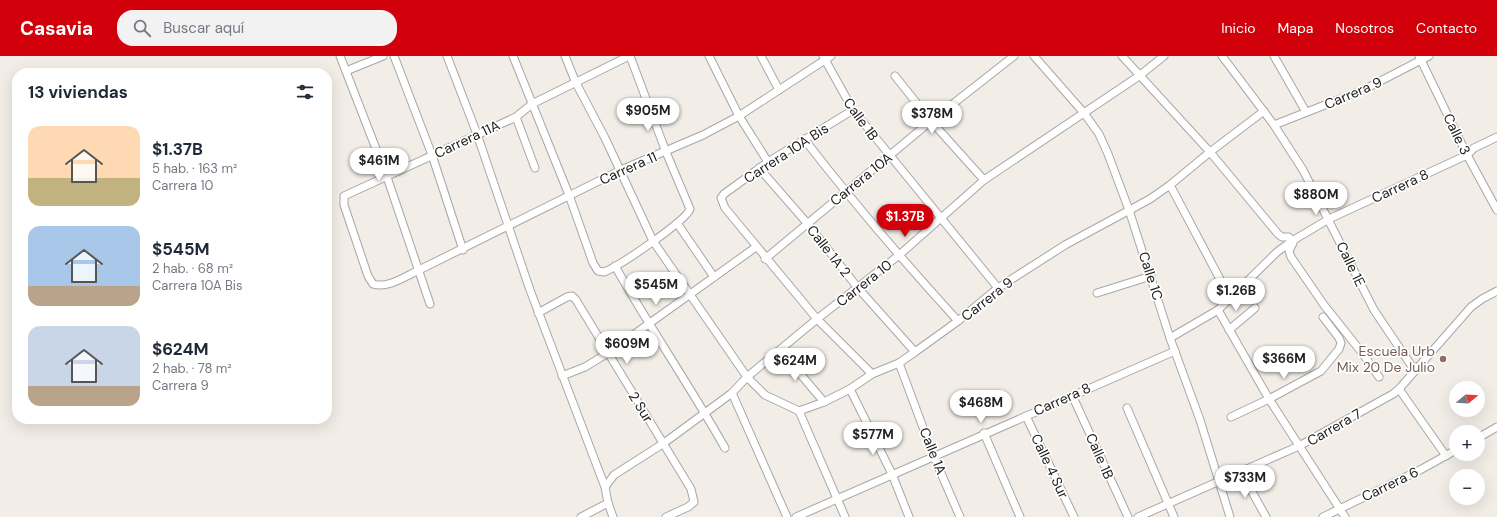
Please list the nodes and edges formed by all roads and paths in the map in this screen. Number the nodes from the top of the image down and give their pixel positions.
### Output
1 (340, 56) edge
2 (383, 56) edge
3 (394, 56) edge
4 (447, 56) edge
5 (513, 56) edge
6 (565, 56) edge
7 (630, 56) edge
8 (709, 56) edge
9 (762, 56) edge
10 (1014, 56) edge
11 (1034, 56) edge
12 (1122, 56) edge
13 (1164, 56) edge
14 (1222, 56) edge
15 (1274, 56) edge
16 (1429, 56) edge
17 (826, 57) edge
18 (1420, 58) edge
19 (346, 71) junction
20 (896, 76) dead end
21 (1139, 76) junction
22 (576, 83) junction
23 (779, 90) junction
24 (532, 104) junction
25 (853, 110) junction
26 (1264, 111) junction
27 (1306, 112) junction
28 (1084, 113) junction
29 (739, 116) junction
30 (516, 117) junction
31 (932, 121) junction
32 (1274, 124) junction
33 (477, 134) junction
34 (1497, 137) edge
35 (804, 139) junction
36 (666, 152) junction
37 (1210, 152) junction
38 (432, 155) junction
39 (1467, 155) junction
40 (889, 156) junction
41 (768, 162) junction
42 (535, 168) dead end
43 (759, 168) junction
44 (621, 170) junction
45 (387, 177) junction
46 (984, 180) junction
47 (1170, 186) junction
48 (845, 192) junction
49 (569, 195) junction
50 (1129, 210) junction
51 (1497, 210) edge
52 (1329, 219) junction
53 (940, 220) junction
54 (677, 222) junction
55 (808, 222) junction
56 (509, 226) junction
57 (654, 242) junction
58 (1290, 242) junction
59 (756, 247) junction
60 (463, 250) junction
61 (898, 256) junction
62 (765, 259) junction
63 (615, 266) junction
64 (419, 270) junction
65 (1151, 276) junction
66 (714, 277) junction
67 (858, 288) junction
68 (998, 288) junction
69 (1497, 291) edge
70 (1097, 293) dead end
71 (690, 294) junction
72 (1230, 298) junction
73 (430, 304) dead end
74 (1255, 308) dead end
75 (1218, 310) junction
76 (538, 313) junction
77 (1323, 318) dead end
78 (817, 319) junction
79 (958, 322) junction
80 (648, 323) junction
81 (1229, 330) junction
82 (1170, 338) junction
83 (780, 350) junction
84 (1175, 351) junction
85 (915, 352) junction
86 (608, 353) junction
87 (899, 362) junction
88 (1415, 371) junction
89 (872, 374) junction
90 (562, 376) junction
91 (747, 377) junction
92 (1379, 377) dead end
93 (850, 389) junction
94 (1399, 389) junction
95 (732, 393) junction
96 (1072, 394) junction
97 (1269, 399) junction
98 (824, 402) junction
99 (1127, 408) dead end
100 (798, 411) junction
101 (705, 413) junction
102 (1026, 416) junction
103 (1231, 416) dead end
104 (1497, 428) edge
105 (984, 433) junction
106 (1485, 434) edge
107 (664, 443) junction
108 (1299, 446) junction
109 (725, 448) dead end
110 (1449, 454) edge
111 (1446, 456) junction
112 (934, 457) junction
113 (1241, 472) junction
114 (892, 474) junction
115 (1218, 482) junction
116 (605, 487) junction
117 (837, 498) junction
118 (608, 503) junction
119 (1168, 504) junction
120 (1339, 509) junction
121 (582, 517) edge
122 (613, 517) edge
123 (666, 517) edge
124 (787, 517) edge
125 (796, 517) edge
126 (845, 517) edge
127 (909, 517) edge
128 (960, 517) edge
129 (1020, 517) edge
130 (1074, 517) edge
131 (1128, 517) edge
132 (1138, 517) edge
133 (1174, 517) edge
134 (1230, 517) edge
135 (1266, 517) edge
136 (1323, 517) edge
137 (1345, 517) edge

1 - 19 street
2 - 19 street
3 - 38 street
4 - 33 street
5 - 24 street
6 - 22 street
7 - 22 street, Carrera 11A
7 - 36 street
8 - 29 street
9 - 23 street
10 - 31 street, Carrera 10A
11 - 28 street, Calle 1C
12 - 21 street
13 - 21 street, Carrera 10
14 - 26 street, Calle 1E
15 - 27 street
16 - 18 street, Carrera 9
17 - 23 street, Carrera 11
17 - 25 street, Calle 1B
18 - 27 street, Carrera 9
18 - 39 street, Calle 3
19 - 45 street
20 - 31 street
21 - 28 street, Carrera 10
21 - 37 street
22 - 24 street, Carrera 11A
22 - 44 street
23 - 29 street, Carrera 11
24 - 30 street, Carrera 11A
24 - 49 street
25 - 35 street, Carrera 10A Bis
25 - 40 street, Calle 1B
26 - 32 street, Calle 1E
26 - 37 street, Carrera 9
27 - 32 street, Carrera 9
28 - 46 street, Carrera 10
28 - 50 street, Calle 1C
29 - 36 street, Carrera 11
29 - 41 street
30 - 33 street, Carrera 11A
30 - 42 street
31 - 40 street, Carrera 10A
31 - 46 street
32 - 52 street, Calle 1E
33 - 38 street, Carrera 11A
33 - 56 street
34 - 39 street, Carrera 8
35 - 41 street, Carrera 10A Bis
35 - 48 street
36 - 44 street, Carrera 11
36 - 54 street
37 - 47 street, Carrera 9
37 - 58 street
38 - 45 street, Carrera 11A
38 - 60 street
39 - 51 street, Calle 3
39 - 52 street, Carrera 8
40 - 48 street, Carrera 10A
40 - 53 street, Calle 1B
41 - 43 street, Carrera 10A Bis
43 - 55 street, Calle 1A 2
43 - 59 street, Carrera 10A Bis
44 - 49 street, Carrera 11
44 - 57 street
45 - 64 street
45 - 64 street, Carrera 11A
46 - 53 street, Carrera 10
47 - 50 street, Carrera 9
47 - 72 street
48 - 55 street, Carrera 10A
48 - 61 street
49 - 56 street, Carrera 11
49 - 63 street
50 - 65 street, Calle 1C
50 - 68 street, Carrera 9
52 - 58 street, Carrera 8
52 - 88 street, Calle 1E
53 - 61 street, Carrera 10
53 - 68 street, Calle 1B
54 - 57 street
54 - 66 street
55 - 62 street, Carrera 10A
55 - 67 street, Calle 1A 2
56 - 60 street, Carrera 11
56 - 76 street
57 - 63 street
57 - 71 street
58 - 72 street, Carrera 8
58 - 92 street
59 - 62 street
59 - 66 street
60 - 64 street, Carrera 11
61 - 67 street, Carrera 10
61 - 79 street
62 - 78 street
63 - 80 street
64 - 73 street
65 - 70 street
65 - 82 street, Calle 1C
66 - 71 street
67 - 78 street, Carrera 10
67 - 85 street, Calle 1A 2
68 - 79 street, Carrera 9
69 - 88 street, Carrera 7
71 - 80 street
71 - 91 street
72 - 75 street, Carrera 8
74 - 81 street
75 - 81 street
75 - 82 street, Carrera 8
76 - 86 street, 2 Sur
76 - 90 street
77 - 97 street
78 - 83 street, Carrera 10
78 - 89 street
79 - 85 street, Carrera 9
80 - 86 street
80 - 101 street
81 - 97 street
82 - 84 street, Calle 1C
83 - 91 street, Carrera 10
83 - 98 street
84 - 96 street, Carrera 8
84 - 115 street, Calle 1C
85 - 87 street, Carrera 9
86 - 90 street
86 - 107 street, 2 Sur
87 - 89 street, Carrera 9
87 - 112 street, Calle 1A
88 - 94 street, Carrera 7
89 - 93 street, Carrera 9
90 - 116 street
91 - 95 street, Carrera 10
91 - 100 street
93 - 98 street, Carrera 9
93 - 114 street
94 - 108 street, Carrera 7
94 - 111 street
95 - 101 street, Carrera 10
95 - 124 street
96 - 102 street, Carrera 8
96 - 131 street, Calle 1B
97 - 103 street
97 - 108 street
98 - 100 street, Carrera 9
99 - 119 street
100 - 117 street
101 - 107 street, Carrera 10
101 - 109 street
102 - 105 street, Carrera 8
102 - 130 street, Calle 4 Sur
104 - 106 street
105 - 112 street, Carrera 8
105 - 129 street
107 - 116 street, Carrera 10
107 - 123 street, 2 Sur
108 - 113 street, Carrera 7
108 - 120 street
110 - 111 street, Carrera 6
111 - 120 street, Carrera 6
112 - 114 street, Carrera 8
112 - 128 street, Calle 1A
113 - 115 street, Carrera 7
113 - 135 street
114 - 117 street, Carrera 8
114 - 127 street
115 - 119 street, Carrera 7
115 - 134 street, Calle 1C
116 - 118 street
117 - 125 street, Carrera 8
117 - 126 street
118 - 121 street
118 - 122 street
119 - 132 street, Carrera 7
119 - 133 street
120 - 136 street, Carrera 6
120 - 137 street

